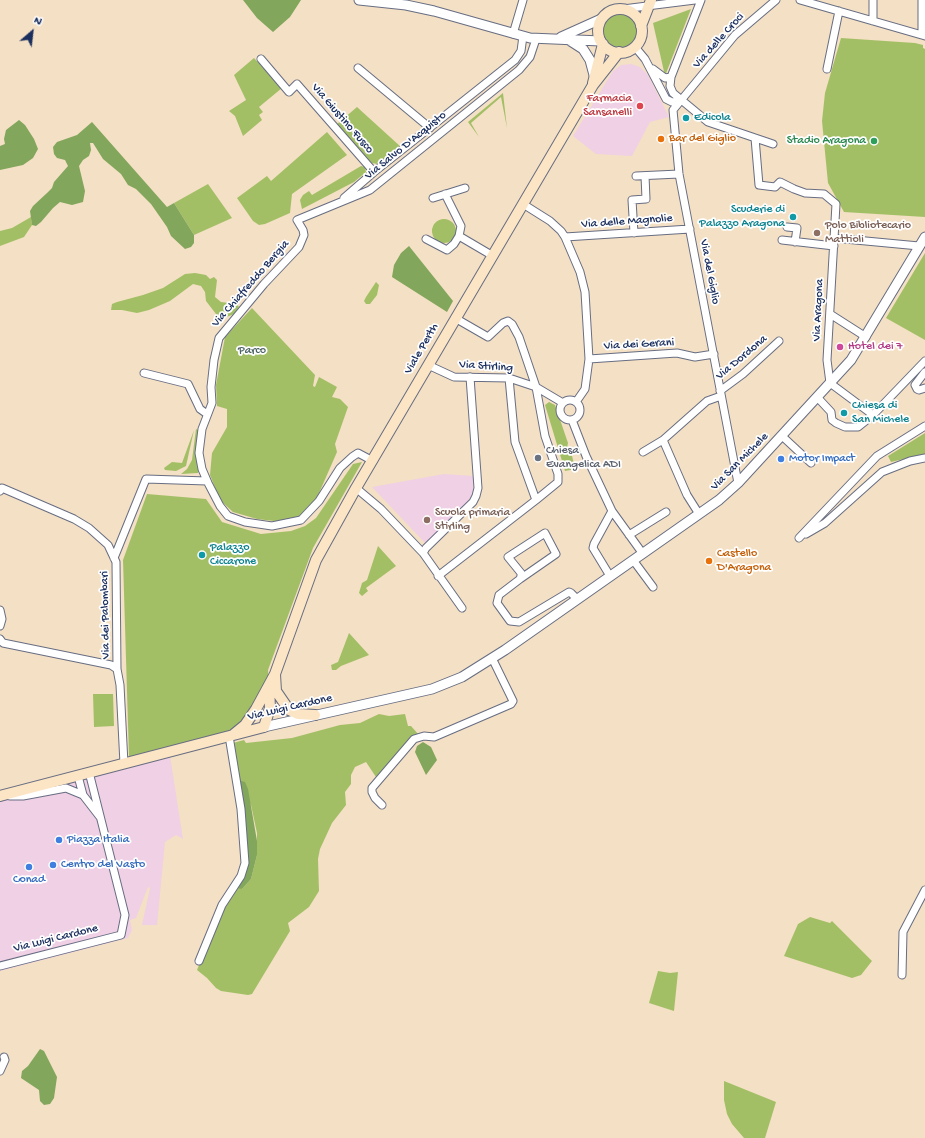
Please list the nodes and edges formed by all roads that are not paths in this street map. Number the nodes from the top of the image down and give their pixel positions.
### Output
1 (360, 0) edge
2 (523, 0) edge
3 (695, 0) edge
4 (700, 0) edge
5 (776, 0) edge
6 (800, 0) edge
7 (873, 0) edge
8 (922, 0) edge
9 (667, 2) edge
10 (407, 3) edge
11 (650, 3) edge
12 (622, 5) edge
13 (839, 11) junction
14 (602, 19) junction
15 (873, 21) junction
16 (641, 26) junction
17 (518, 35) junction
18 (923, 35) edge
19 (536, 38) junction
20 (556, 38) junction
21 (568, 39) junction
22 (602, 43) junction
23 (635, 47) junction
24 (619, 52) junction
25 (260, 59) dead end
26 (648, 64) junction
27 (358, 68) dead end
28 (827, 69) dead end
29 (671, 77) junction
30 (593, 80) junction
31 (679, 98) junction
32 (456, 106) junction
33 (463, 114) junction
34 (430, 128) junction
35 (755, 138) junction
36 (773, 144) dead end
37 (374, 172) junction
38 (679, 174) junction
39 (636, 176) dead end
40 (645, 176) junction
41 (361, 184) junction
42 (465, 188) dead end
43 (367, 190) junction
44 (445, 194) junction
45 (433, 198) dead end
46 (338, 203) junction
47 (523, 204) junction
48 (787, 228) dead end
49 (690, 229) junction
50 (634, 233) junction
51 (459, 236) junction
52 (565, 237) junction
53 (925, 237) edge
54 (426, 239) dead end
55 (782, 240) dead end
56 (795, 242) junction
57 (834, 242) junction
58 (919, 246) junction
59 (492, 256) junction
60 (830, 314) junction
61 (455, 318) junction
62 (866, 337) junction
63 (779, 341) dead end
64 (714, 354) junction
65 (589, 359) junction
66 (925, 361) edge
67 (428, 365) junction
68 (925, 372) edge
69 (144, 373) dead end
70 (470, 377) junction
71 (509, 378) junction
72 (830, 383) junction
73 (536, 387) junction
74 (925, 388) edge
75 (720, 393) junction
76 (816, 397) junction
77 (576, 402) junction
78 (563, 403) junction
79 (207, 414) junction
80 (873, 415) junction
81 (572, 420) junction
82 (925, 426) edge
83 (782, 436) junction
84 (663, 440) junction
85 (643, 452) dead end
86 (925, 458) edge
87 (373, 461) junction
88 (811, 463) dead end
89 (207, 481) junction
90 (738, 483) junction
91 (356, 488) junction
92 (0, 492) edge
93 (536, 500) junction
94 (612, 511) junction
95 (666, 512) dead end
96 (699, 514) junction
97 (629, 535) junction
98 (423, 553) junction
99 (643, 554) junction
100 (114, 558) junction
101 (633, 560) junction
102 (438, 576) junction
103 (610, 576) junction
104 (520, 579) junction
105 (653, 587) dead end
106 (577, 599) junction
107 (462, 608) dead end
108 (0, 610) edge
109 (0, 626) edge
110 (0, 639) edge
111 (492, 658) junction
112 (117, 670) junction
113 (275, 674) junction
114 (269, 686) junction
115 (260, 704) junction
116 (315, 715) junction
117 (264, 727) junction
118 (232, 735) junction
119 (124, 764) junction
120 (89, 772) junction
121 (78, 776) junction
122 (0, 795) edge
123 (83, 795) junction
124 (382, 805) dead end
125 (103, 821) junction
126 (925, 890) edge
127 (199, 961) dead end
128 (0, 966) edge
129 (902, 975) dead end
130 (4, 1057) dead end
131 (0, 1071) edge

1 - 10 street
2 - 17 street, Via Salvo D'Acquisto
3 - 9 street
4 - 29 street
5 - 31 street, Via delle Croci
6 - 13 street
7 - 15 street
8 - 18 street
9 - 11 street
10 - 17 street
11 - 12 street
11 - 16 main road
12 - 14 main road
12 - 16 main road
13 - 15 street
13 - 28 street
14 - 20 street
14 - 22 main road
15 - 18 street
16 - 23 main road
17 - 19 street
17 - 32 street, Via Salvo D'Acquisto
19 - 20 street
19 - 33 street, Via Salvo D'Acquisto
20 - 21 street
21 - 22 street
21 - 30 street
22 - 24 main road
22 - 30 main road, Viale Perth
23 - 24 main road
23 - 26 street
24 - 30 main road, Viale Perth
25 - 37 street, Via Giustino Fusco
26 - 29 street
26 - 31 street
27 - 34 street
29 - 31 street
30 - 47 main road, Viale Perth
31 - 35 street
31 - 38 street, Via del Giglio
32 - 33 street
32 - 34 street, Via Salvo D'Acquisto
33 - 43 street, Via Salvo D'Acquisto
34 - 37 street, Via Salvo D'Acquisto
35 - 36 street
35 - 57 street, Via Aragona
37 - 41 street, Via Salvo D'Acquisto
38 - 40 street
38 - 49 street, Via del Giglio
39 - 40 street
40 - 50 street
41 - 43 street, Via Salvo D'Acquisto
41 - 46 street
42 - 44 street
43 - 46 street
44 - 45 street
44 - 51 street
46 - 79 street, Via Chiafreddo Bergia
47 - 52 street
47 - 59 main road, Viale Perth
48 - 56 street
49 - 50 street, Via delle Magnolie
49 - 64 street, Via del Giglio
50 - 52 street, Via delle Magnolie
51 - 54 street
51 - 59 street
52 - 65 street
53 - 58 street, Via San Michele
55 - 56 street
56 - 57 street
57 - 58 street
57 - 60 street, Via Aragona
58 - 62 street, Via San Michele
59 - 61 main road, Viale Perth
60 - 62 street
60 - 72 street, Via Aragona
61 - 67 main road, Viale Perth
61 - 73 street
62 - 72 street, Via San Michele
63 - 75 street, Via Dordona
64 - 65 street, Via dei Gerani
64 - 75 street, Via del Giglio
65 - 77 street
66 - 80 street
67 - 70 street, Via Stirling
67 - 87 main road, Viale Perth
68 - 74 street
69 - 79 street
70 - 71 street, Via Stirling
70 - 98 street
71 - 73 street, Via Stirling
71 - 93 street
72 - 76 street, Via San Michele
72 - 80 street
73 - 78 street, Via Stirling
73 - 93 street
75 - 84 street, Via Dordona
75 - 90 street, Via del Giglio
76 - 80 street
76 - 83 street, Via San Michele
77 - 78 street
77 - 81 street
78 - 81 street
79 - 89 street, Via Chiafreddo Bergia
81 - 94 street
82 - 86 street
83 - 88 street
83 - 90 street, Via San Michele
84 - 85 street, Via Dordona
84 - 96 street
87 - 89 street, Via Chiafreddo Bergia
87 - 91 main road, Viale Perth
89 - 100 street
90 - 96 street, Via San Michele
91 - 98 street
91 - 113 main road, Viale Perth
92 - 100 street, Via dei Palombari
93 - 102 street
94 - 97 street
94 - 103 street
95 - 97 street
96 - 99 street, Via San Michele
97 - 99 street
98 - 102 street
99 - 101 street, Via San Michele
100 - 112 street, Via dei Palombari
101 - 103 street, Via San Michele
101 - 105 street
102 - 107 street
103 - 106 street, Via San Michele
104 - 104 street
104 - 106 street
106 - 111 street, Via San Michele
108 - 109 street
110 - 112 street, Via dei Palombari
111 - 116 street, Via Luigi Cardone
111 - 124 street
112 - 119 street, Via dei Palombari
113 - 114 main road, Viale Perth
113 - 116 main road, Viale Perth
114 - 115 main road, Viale Perth
114 - 117 main road, Viale Perth
115 - 117 main road
115 - 118 main road, Viale Perth
116 - 117 street, Via Luigi Cardone
117 - 118 main road, Via Luigi Cardone
118 - 119 main road, Via Luigi Cardone
118 - 127 street
119 - 120 main road, Via Luigi Cardone
120 - 121 main road, Via Luigi Cardone
120 - 125 street, Via Luigi Cardone
121 - 122 main road, Via Luigi Cardone
121 - 123 street, Via Luigi Cardone
122 - 123 street, Via Luigi Cardone
123 - 125 street, Via Luigi Cardone
125 - 128 street, Via Luigi Cardone
126 - 129 street
130 - 131 street

